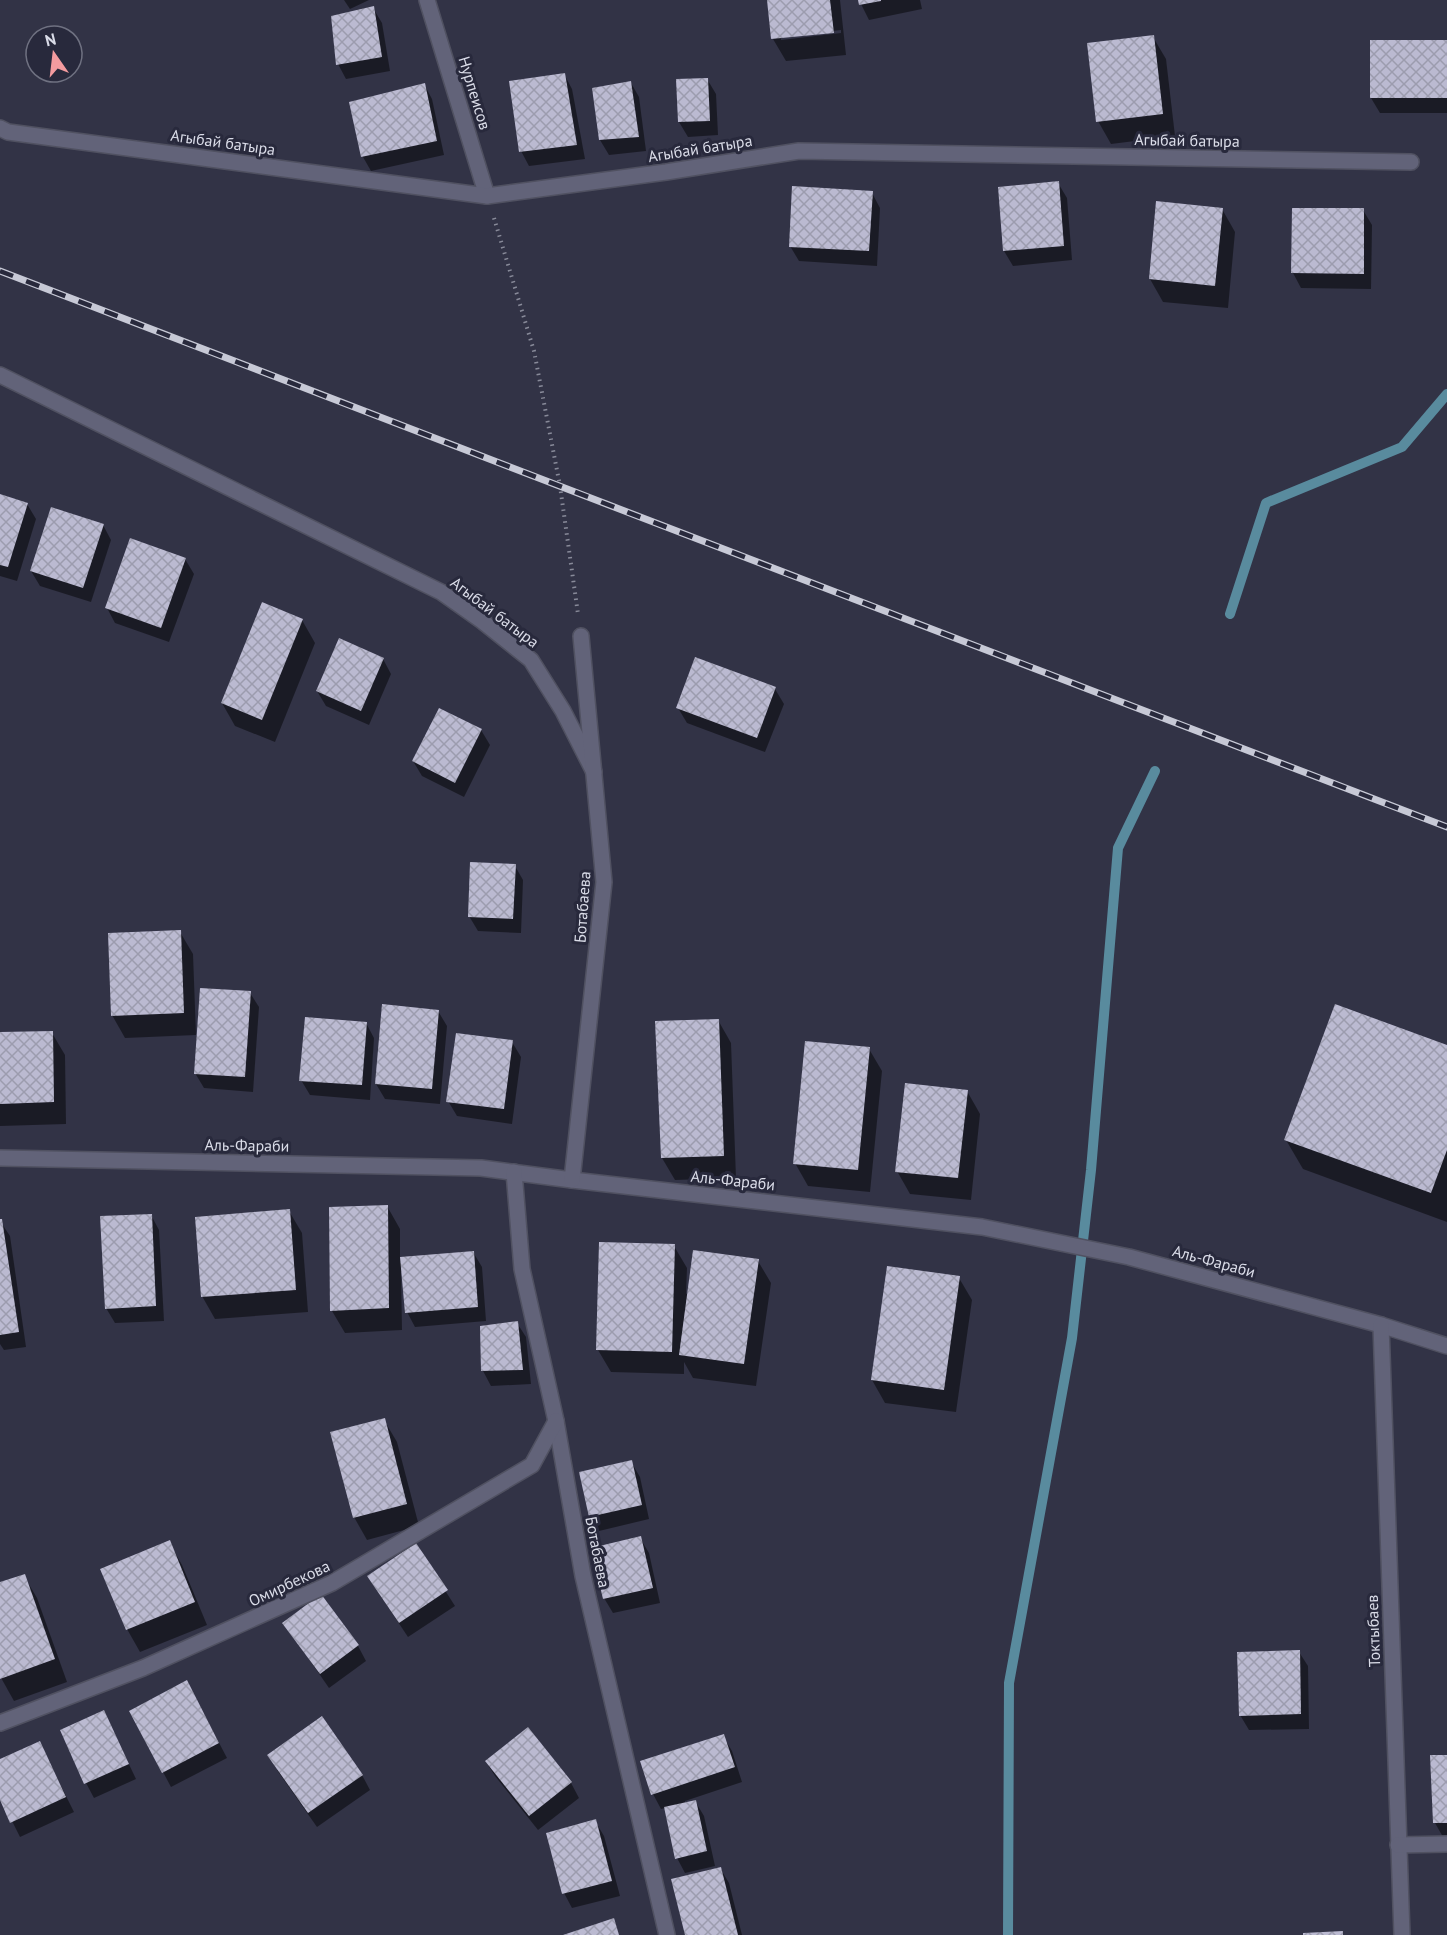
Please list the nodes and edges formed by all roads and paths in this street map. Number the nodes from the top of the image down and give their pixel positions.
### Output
1 (428, 0) edge
2 (0, 128) edge
3 (1411, 162) dead end
4 (487, 196) junction
5 (0, 375) edge
6 (581, 636) joint
7 (594, 772) junction
8 (0, 1158) edge
9 (514, 1172) junction
10 (572, 1180) junction
11 (1381, 1325) junction
12 (1447, 1346) edge
13 (556, 1421) junction
14 (0, 1723) edge
15 (1447, 1844) edge
16 (1398, 1845) junction
17 (667, 1935) edge
18 (1402, 1935) edge

1 - 4 street, Нурпеисов
2 - 4 street, Агыбай батыра
3 - 4 street, Агыбай батыра
4 - 6 path
5 - 7 street, Агыбай батыра
6 - 7 street, Ботабаева
7 - 10 street, Ботабаева
8 - 9 street, Аль-Фараби
9 - 10 street, Аль-Фараби
9 - 13 street, Ботабаева
10 - 11 street, Аль-Фараби
11 - 12 street, Аль-Фараби
11 - 16 street, Токтыбаев
13 - 14 street, Омирбекова
13 - 17 street, Ботабаева
15 - 16 street
16 - 18 street, Токтыбаев

